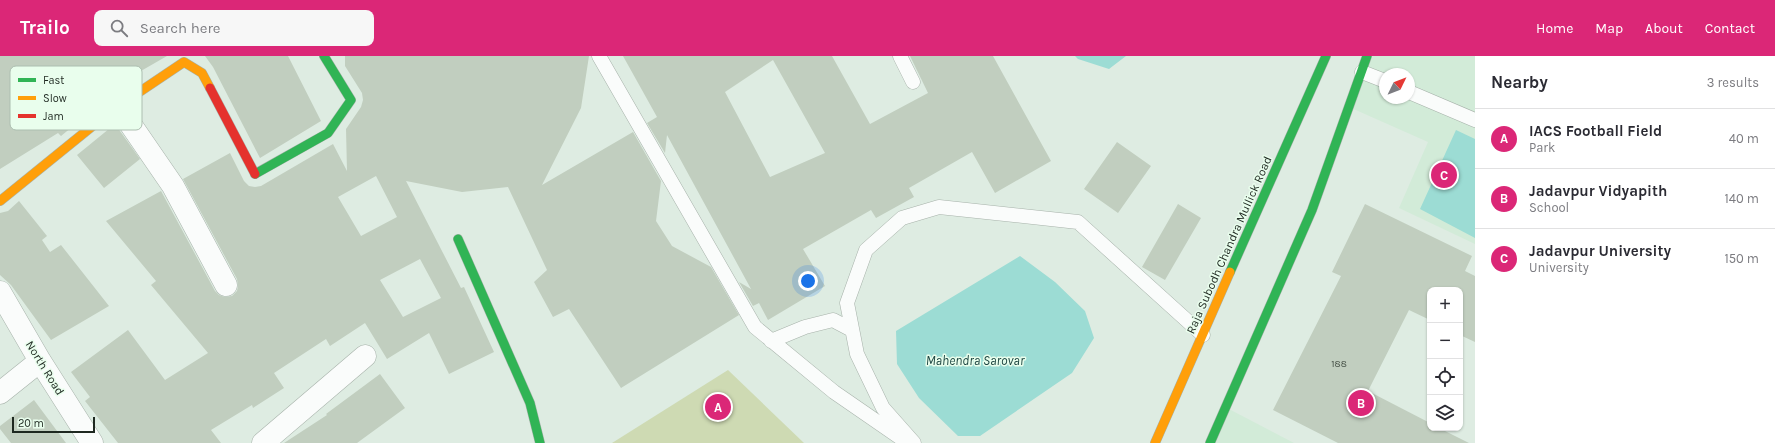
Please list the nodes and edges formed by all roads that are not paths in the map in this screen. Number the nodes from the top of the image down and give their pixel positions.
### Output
1 (324, 56) edge
2 (599, 56) edge
3 (900, 56) edge
4 (1326, 56) edge
5 (1367, 56) edge
6 (184, 59) edge
7 (1362, 72) junction
8 (1379, 79) edge
9 (912, 82) dead end
10 (142, 89) edge
11 (1415, 95) edge
12 (1475, 120) edge
13 (88, 130) edge
14 (134, 130) edge
15 (0, 202) edge
16 (458, 239) dead end
17 (226, 285) dead end
18 (0, 292) edge
19 (852, 330) junction
20 (1203, 335) junction
21 (771, 341) junction
22 (365, 356) dead end
23 (40, 361) junction
24 (0, 393) edge
25 (92, 443) edge
26 (263, 443) edge
27 (540, 443) edge
28 (908, 443) edge
29 (914, 443) edge
30 (1155, 443) edge
31 (1210, 443) edge

1 - 6 main road
2 - 21 lane
3 - 9 lane
4 - 20 main road, Raja Subodh Chandra Mullick Road
5 - 7 main road
6 - 10 main road
7 - 8 lane
7 - 31 main road
11 - 12 lane
13 - 15 main road
14 - 17 street
16 - 27 main road
18 - 23 street, North Road
19 - 20 lane
19 - 21 lane
19 - 29 lane
20 - 30 main road, Raja Subodh Chandra Mullick Road
21 - 28 lane
22 - 26 street
23 - 24 street
23 - 25 street, North Road

